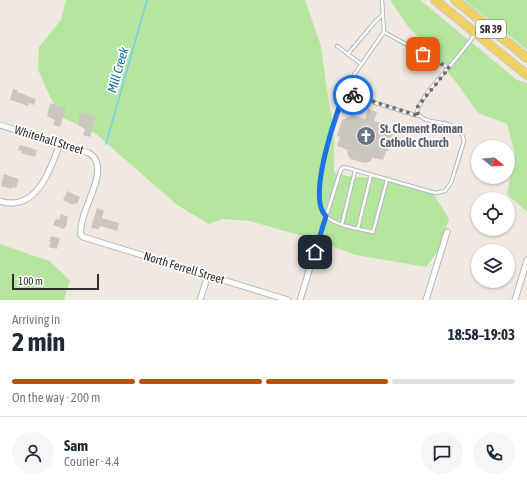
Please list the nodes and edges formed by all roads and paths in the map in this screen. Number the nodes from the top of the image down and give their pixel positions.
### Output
1 (382, 0) edge
2 (434, 0) edge
3 (454, 0) edge
4 (384, 13) junction
5 (474, 16) junction
6 (384, 32) junction
7 (474, 32) junction
8 (337, 46) dead end
9 (348, 54) junction
10 (527, 58) edge
11 (361, 64) junction
12 (449, 68) junction
13 (527, 75) edge
14 (348, 91) junction
15 (419, 116) junction
16 (0, 125) edge
17 (60, 143) junction
18 (356, 170) junction
19 (371, 175) junction
20 (388, 180) junction
21 (0, 201) edge
22 (326, 216) junction
23 (342, 224) junction
24 (358, 228) junction
25 (447, 232) dead end
26 (80, 235) joint
27 (527, 260) edge
28 (311, 264) joint
29 (208, 275) junction
30 (200, 300) edge
31 (288, 300) edge
32 (300, 300) edge
33 (426, 300) edge
34 (515, 300) edge

1 - 4 lane
2 - 7 main road, SR 39
3 - 5 main road, SR 39
4 - 6 lane
4 - 9 lane
5 - 7 main road
5 - 10 main road, SR 39
6 - 11 lane
6 - 12 lane
7 - 12 lane
7 - 13 main road, SR 39
8 - 9 lane
9 - 11 lane
11 - 14 lane
12 - 15 lane
14 - 15 lane
14 - 22 lane
15 - 20 lane
16 - 17 street, Whitehall Street
17 - 21 street
17 - 26 street, Whitehall Street
18 - 19 lane
18 - 22 lane
18 - 23 lane
19 - 20 lane
19 - 24 lane
20 - 24 lane
22 - 23 lane
22 - 28 lane
23 - 24 lane
25 - 33 street
26 - 29 street, North Ferrell Street
27 - 34 street
28 - 32 street
29 - 30 street
29 - 31 street, North Ferrell Street

